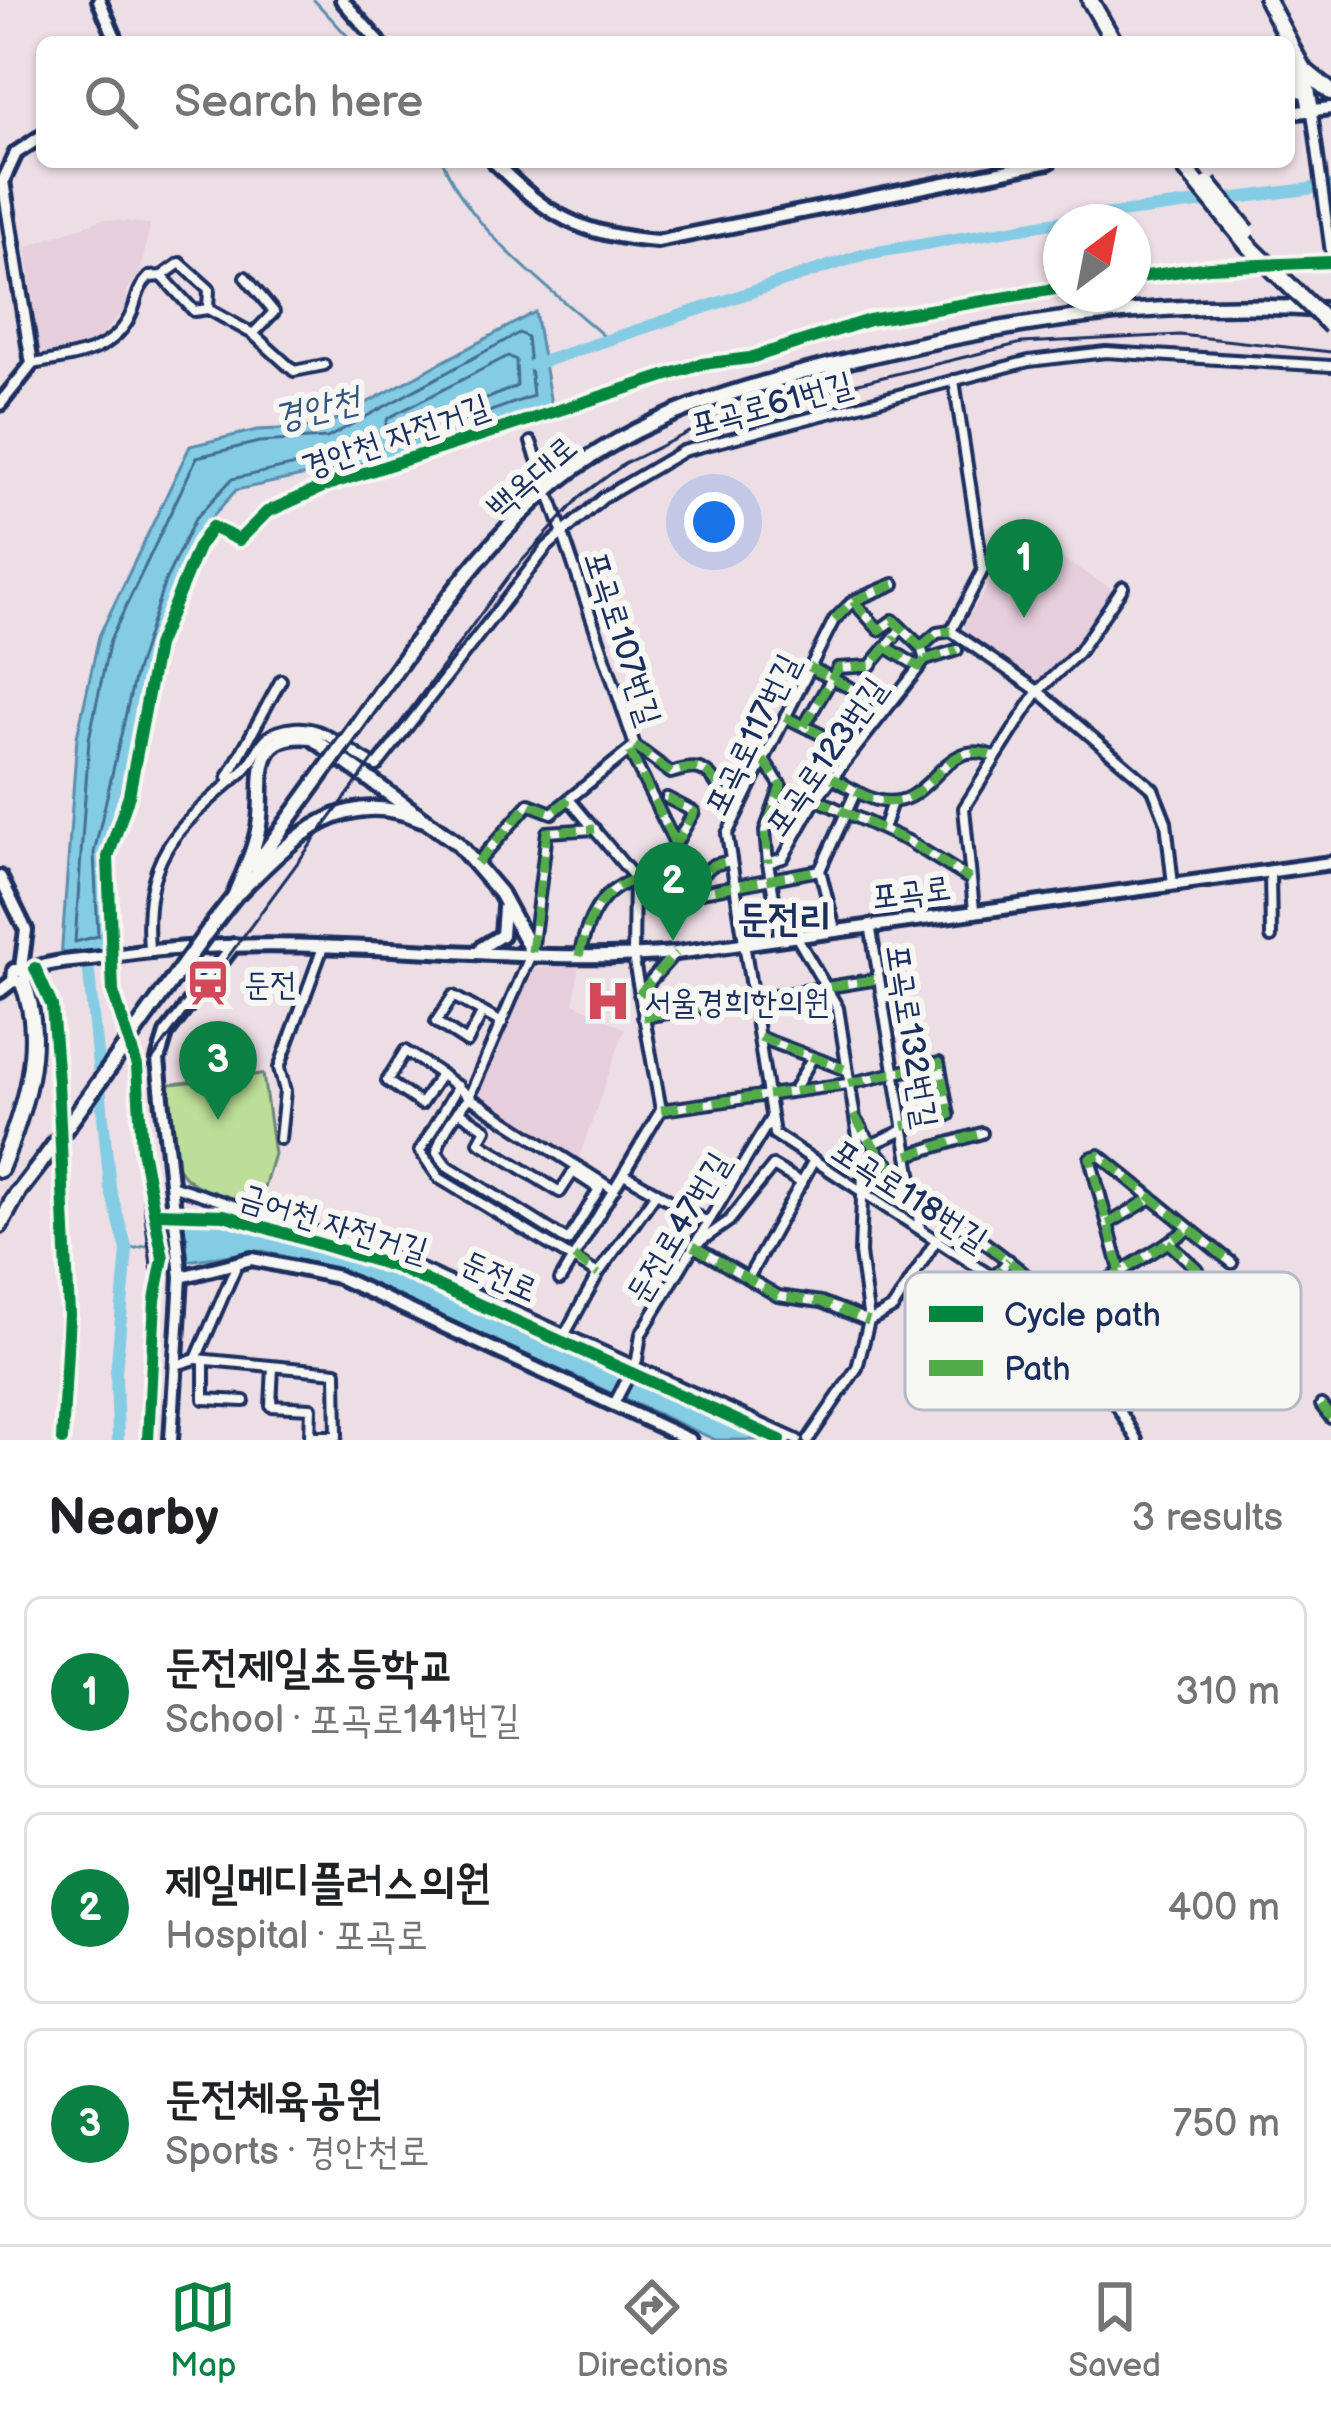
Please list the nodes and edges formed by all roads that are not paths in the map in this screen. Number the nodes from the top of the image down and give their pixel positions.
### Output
1 (99, 0) edge
2 (342, 0) edge
3 (1257, 0) edge
4 (1267, 0) edge
5 (1089, 2) edge
6 (114, 36) edge
7 (374, 36) edge
8 (1103, 36) edge
9 (1110, 36) edge
10 (1275, 36) edge
11 (1286, 36) edge
12 (1296, 70) edge
13 (1331, 92) edge
14 (1331, 108) edge
15 (1295, 114) edge
16 (1312, 115) junction
17 (36, 140) edge
18 (500, 168) edge
19 (1019, 168) edge
20 (1185, 168) edge
21 (1197, 168) edge
22 (1, 182) edge
23 (1331, 253) edge
24 (162, 276) junction
25 (245, 278) dead end
26 (208, 309) junction
27 (1331, 313) edge
28 (1331, 326) edge
29 (253, 334) junction
30 (32, 364) junction
31 (324, 365) dead end
32 (1331, 366) edge
33 (954, 380) junction
34 (0, 404) edge
35 (531, 442) dead end
36 (544, 478) dead end
37 (551, 499) dead end
38 (564, 531) junction
39 (894, 584) dead end
40 (1123, 587) dead end
41 (853, 602) junction
42 (900, 631) junction
43 (951, 631) junction
44 (921, 647) junction
45 (888, 648) junction
46 (957, 650) dead end
47 (922, 663) junction
48 (809, 667) junction
49 (831, 678) junction
50 (281, 680) dead end
51 (1038, 691) junction
52 (886, 706) junction
53 (784, 717) junction
54 (804, 726) junction
55 (632, 749) junction
56 (853, 750) junction
57 (995, 757) junction
58 (764, 760) junction
59 (227, 778) junction
60 (832, 778) junction
61 (719, 788) dead end
62 (856, 791) junction
63 (667, 798) dead end
64 (569, 799) junction
65 (816, 799) junction
66 (892, 802) junction
67 (846, 814) junction
68 (442, 829) junction
69 (882, 829) junction
70 (595, 830) junction
71 (674, 841) junction
72 (730, 861) junction
73 (477, 863) junction
74 (768, 863) junction
75 (1331, 863) edge
76 (677, 868) junction
77 (820, 870) junction
78 (1270, 872) junction
79 (0, 877) edge
80 (634, 877) junction
81 (770, 879) junction
82 (970, 879) junction
83 (734, 885) junction
84 (1173, 885) junction
85 (500, 893) junction
86 (634, 896) junction
87 (234, 897) junction
88 (974, 910) junction
89 (870, 923) junction
90 (835, 929) junction
91 (796, 934) junction
92 (781, 937) junction
93 (1271, 937) dead end
94 (745, 943) junction
95 (234, 945) junction
96 (324, 945) junction
97 (143, 950) junction
98 (476, 950) junction
99 (532, 952) junction
100 (676, 953) junction
101 (578, 956) junction
102 (633, 956) junction
103 (21, 976) junction
104 (878, 979) junction
105 (825, 987) junction
106 (0, 991) edge
107 (639, 994) junction
108 (754, 1000) junction
109 (482, 1014) junction
110 (643, 1017) junction
111 (502, 1023) junction
112 (760, 1037) junction
113 (811, 1060) junction
114 (844, 1069) junction
115 (893, 1073) junction
116 (441, 1074) junction
117 (847, 1084) junction
118 (458, 1086) junction
119 (794, 1090) junction
120 (768, 1094) junction
121 (469, 1096) junction
122 (661, 1110) junction
123 (458, 1111) junction
124 (854, 1115) junction
125 (772, 1117) junction
126 (903, 1128) junction
127 (982, 1133) dead end
128 (280, 1139) dead end
129 (873, 1144) junction
130 (908, 1155) junction
131 (814, 1160) junction
132 (0, 1169) edge
133 (624, 1174) junction
134 (802, 1183) junction
135 (171, 1185) junction
136 (614, 1190) junction
137 (657, 1192) junction
138 (862, 1192) junction
139 (17, 1194) joint
140 (915, 1195) junction
141 (1150, 1198) junction
142 (0, 1219) edge
143 (706, 1222) junction
144 (1108, 1224) junction
145 (920, 1228) junction
146 (1186, 1231) junction
147 (937, 1239) junction
148 (1168, 1242) junction
149 (693, 1246) junction
150 (574, 1257) junction
151 (239, 1260) junction
152 (1009, 1260) junction
153 (1232, 1263) dead end
154 (1120, 1270) junction
155 (916, 1272) edge
156 (985, 1272) edge
157 (999, 1272) edge
158 (1024, 1272) edge
159 (1117, 1272) edge
160 (1199, 1272) edge
161 (598, 1274) junction
162 (181, 1277) junction
163 (748, 1278) junction
164 (560, 1280) dead end
165 (905, 1289) edge
166 (869, 1321) junction
167 (565, 1334) junction
168 (200, 1361) junction
169 (176, 1365) junction
170 (633, 1366) junction
171 (273, 1367) junction
172 (244, 1401) dead end
173 (614, 1404) junction
174 (1321, 1406) dead end
175 (1119, 1410) edge
176 (1331, 1418) edge
177 (171, 1440) edge
178 (690, 1440) edge
179 (796, 1440) edge
180 (808, 1440) edge
181 (1137, 1440) edge

1 - 6 street
2 - 7 street
3 - 10 highway
4 - 11 highway
5 - 8 highway
5 - 9 highway
12 - 13 highway
12 - 16 highway
14 - 16 street
15 - 16 street
16 - 23 street
17 - 22 street
18 - 19 street
20 - 28 highway, bridge
21 - 27 highway, bridge
22 - 30 street
24 - 26 street
24 - 26 street
24 - 30 street
25 - 29 street
26 - 29 street
27 - 87 main road, 백옥대로, bridge
29 - 31 street
30 - 34 street
32 - 33 street, 포곡로61번길
33 - 38 street, 포곡로61번길
33 - 43 street
35 - 36 street
37 - 38 street, 포곡로107번길
38 - 55 street, 포곡로107번길
38 - 59 street, 포곡로61번길
39 - 41 street, 포곡로117번길
40 - 51 street
41 - 42 street
41 - 48 street, 포곡로117번길
42 - 44 street
42 - 45 street
43 - 44 street
43 - 51 street
44 - 47 street
45 - 47 street
45 - 49 street
46 - 47 street
47 - 52 street, 포곡로123번길
48 - 49 street
48 - 53 street, 포곡로117번길
49 - 52 street
49 - 54 street
50 - 59 street
51 - 57 street
51 - 84 street
52 - 56 street, 포곡로123번길
53 - 54 street
53 - 58 street, 포곡로117번길
54 - 56 street
55 - 61 street
55 - 64 street, 포곡로107번길
55 - 71 street
56 - 60 street, 포곡로123번길
57 - 66 street
57 - 82 street
58 - 72 street, 포곡로117번길
58 - 74 street
59 - 97 street, 포곡로61번길
60 - 62 street
60 - 65 street, 포곡로123번길
62 - 66 street
62 - 67 street
63 - 71 street
64 - 70 street
64 - 73 street
65 - 67 street
65 - 74 street, 포곡로123번길
66 - 69 street
67 - 69 street
67 - 77 street
68 - 73 main road
68 - 87 main road
68 - 87 main road
69 - 82 street
70 - 80 street
70 - 99 street
71 - 76 street
72 - 76 street
72 - 83 street, 포곡로117번길
73 - 85 main road
74 - 81 street, 포곡로123번길
75 - 78 street, 포곡로
76 - 80 street
77 - 81 street
77 - 90 street
78 - 84 street, 포곡로
78 - 93 street
79 - 103 street
80 - 86 street
80 - 101 street
81 - 83 street
81 - 92 street, 포곡로123번길
82 - 88 street
83 - 86 street
83 - 94 street, 포곡로117번길
84 - 88 street, 포곡로
85 - 98 street
85 - 99 main road
86 - 102 street
87 - 139 main road, bridge
88 - 89 street, 포곡로
89 - 90 street, 포곡로
89 - 104 street, 포곡로132번길
90 - 91 street, 포곡로
91 - 92 street, 포곡로
91 - 105 street
92 - 94 street, 포곡로
94 - 100 street, 포곡로
94 - 108 street
95 - 96 street, 포곡로
95 - 97 street, 포곡로
95 - 135 street
96 - 98 street, 포곡로
96 - 128 street
97 - 103 street, 포곡로
98 - 99 street, 포곡로
99 - 101 street, 포곡로
99 - 111 street
100 - 102 street, 포곡로
100 - 107 street
101 - 102 street, 포곡로
102 - 107 street
103 - 106 street
103 - 132 highway
104 - 105 street
104 - 115 street, 포곡로132번길
105 - 108 street
105 - 114 street
107 - 110 street
108 - 110 street
108 - 112 street
109 - 109 street
109 - 111 street
110 - 122 street
111 - 121 street
112 - 113 street
112 - 120 street
113 - 114 street
113 - 119 street
114 - 117 street
115 - 117 street
115 - 126 street, 포곡로132번길
115 - 126 street
116 - 116 street
116 - 118 street
117 - 119 street
117 - 124 street
118 - 121 street
118 - 150 street
119 - 120 street
120 - 122 street
120 - 125 street
121 - 123 street
121 - 136 street
122 - 133 street
123 - 123 street
124 - 129 street
124 - 138 street
125 - 131 street, 포곡로118번길
125 - 143 street, 둔전로47번길
126 - 129 street
126 - 130 street, 포곡로132번길
127 - 130 street
129 - 140 street
130 - 140 street, 포곡로132번길
131 - 134 street
131 - 138 street, 포곡로118번길
133 - 136 street
133 - 137 street
134 - 149 street
134 - 163 street
135 - 162 street
135 - 167 street, 둔전로
136 - 150 street
137 - 143 street
137 - 161 street
138 - 145 street, 포곡로118번길
138 - 166 street
139 - 142 highway
140 - 145 street, 포곡로132번길
140 - 152 street
141 - 144 street
141 - 144 street
141 - 146 street
143 - 149 street, 둔전로47번길
144 - 154 street
145 - 147 street, 포곡로118번길
146 - 148 street
146 - 153 street
147 - 155 street
147 - 156 street, 포곡로118번길
148 - 154 street
148 - 160 street
149 - 163 street
149 - 170 street, 둔전로47번길
150 - 161 street
150 - 164 street
151 - 162 street
151 - 168 street
151 - 173 street
152 - 157 street
152 - 158 street
154 - 159 street
161 - 167 street
162 - 169 street
163 - 166 street
165 - 166 street
166 - 180 street
167 - 170 street, 둔전로
168 - 169 street
168 - 171 street
168 - 172 street
169 - 177 street
170 - 173 street, 둔전로47번길
170 - 179 street, 둔전로
171 - 171 street
173 - 178 street
174 - 176 street
175 - 181 street

